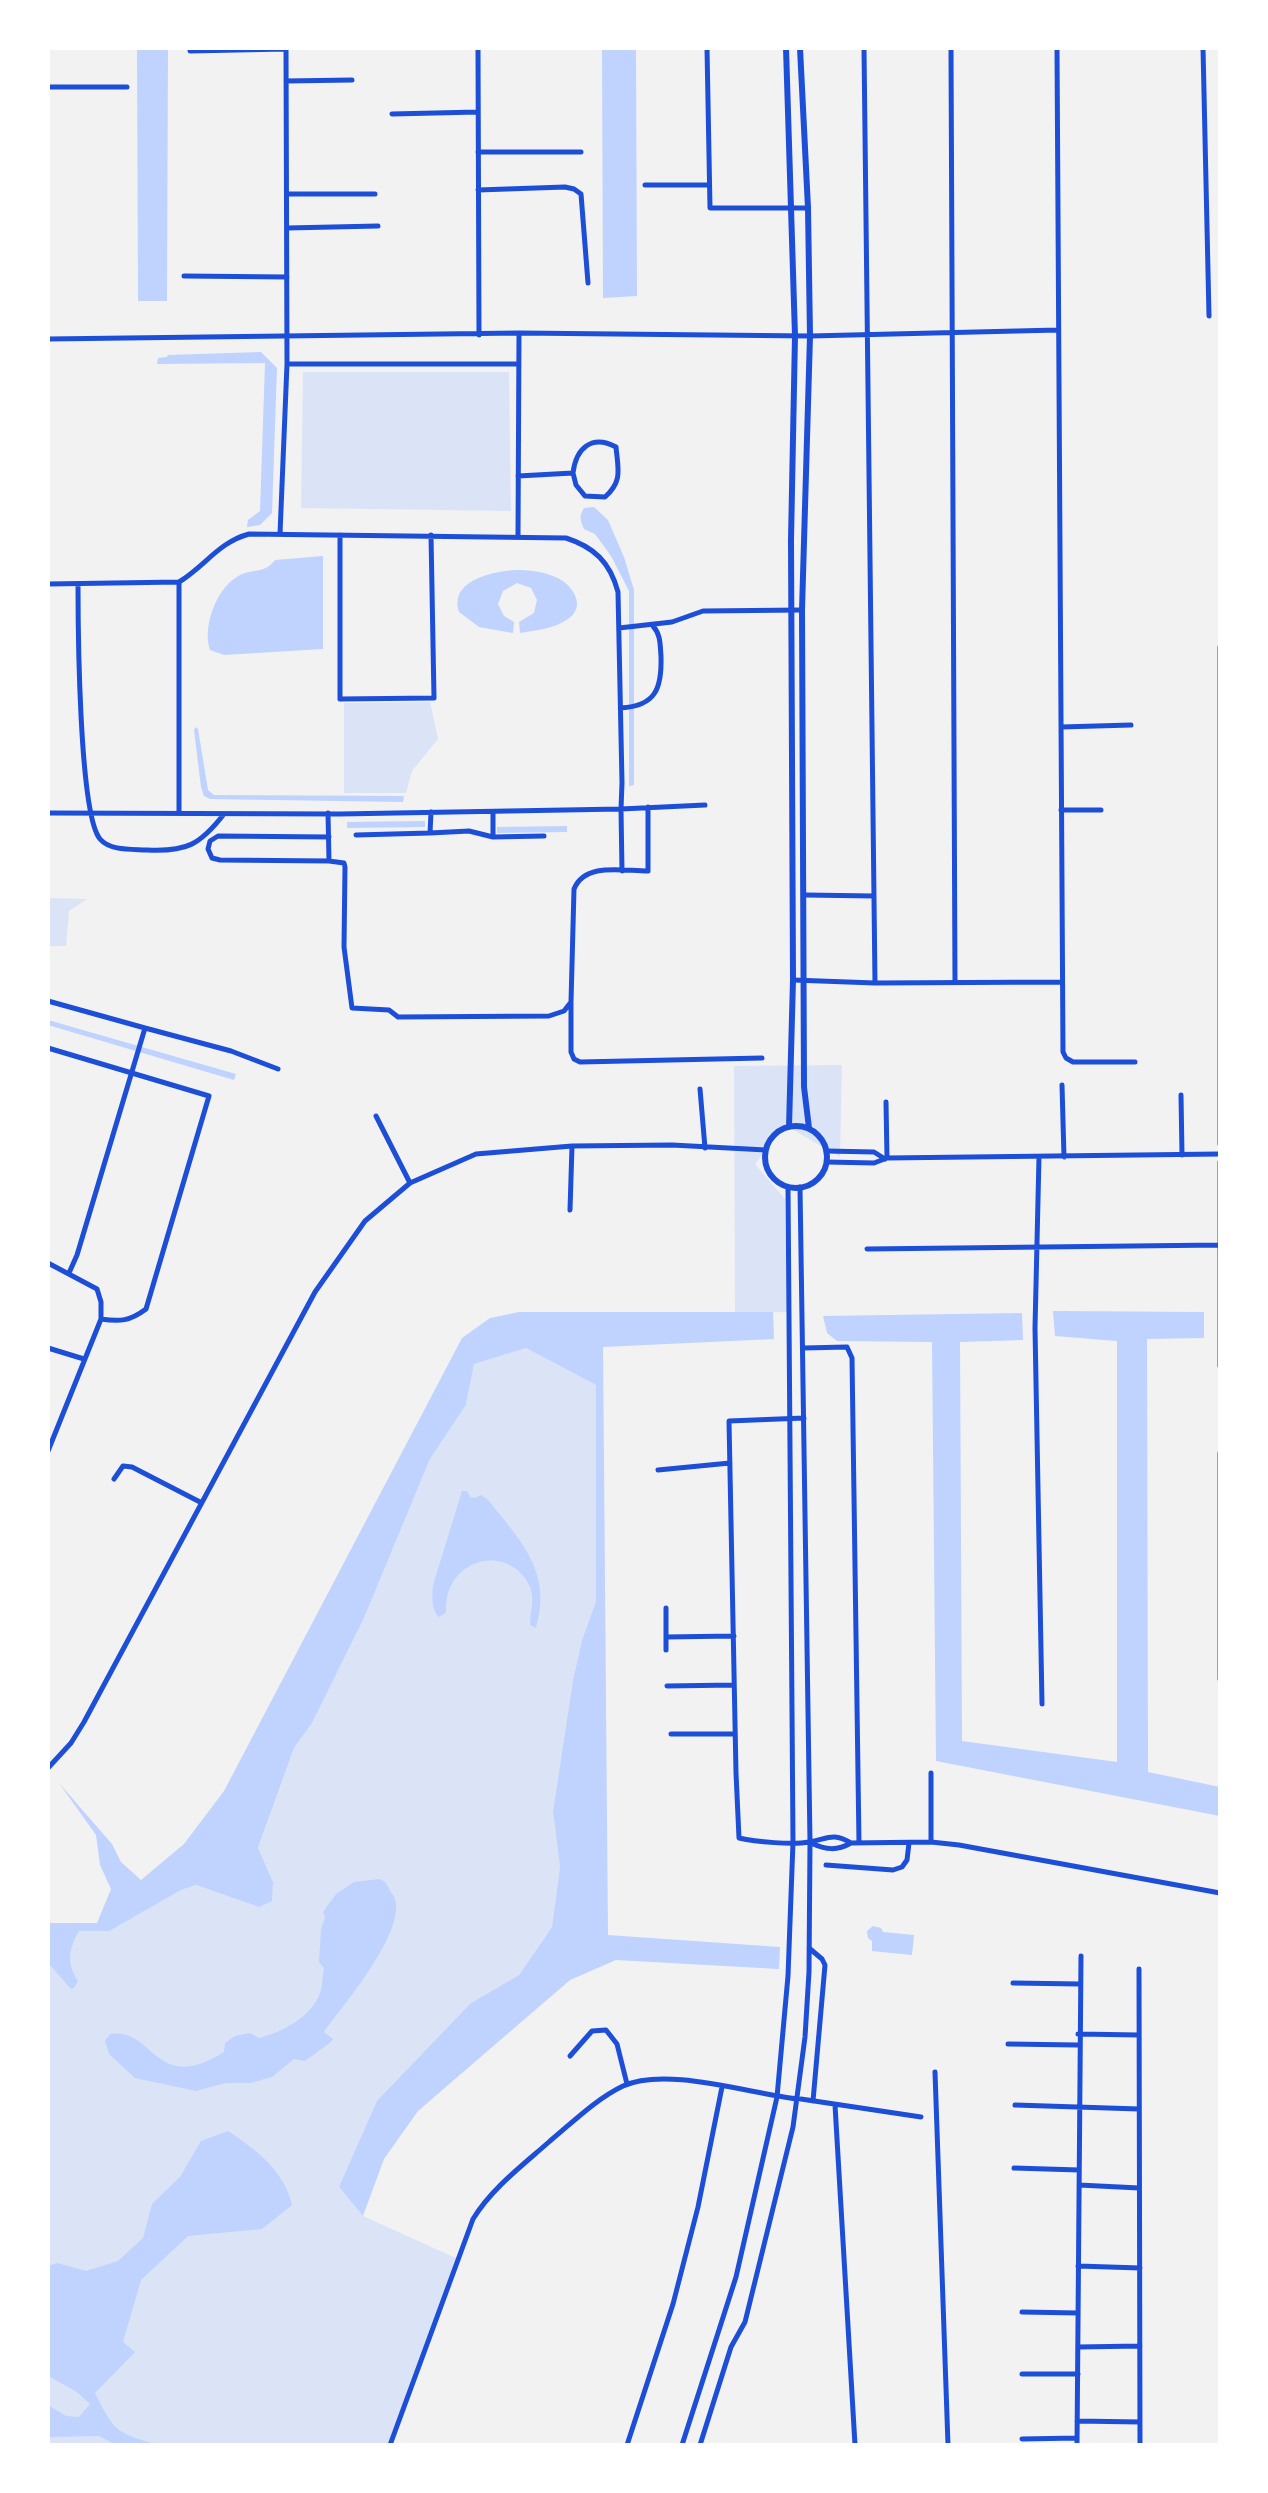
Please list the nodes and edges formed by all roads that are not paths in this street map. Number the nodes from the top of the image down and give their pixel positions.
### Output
1 (286, 48) edge
2 (478, 48) edge
3 (707, 48) edge
4 (786, 48) edge
5 (800, 48) edge
6 (864, 48) edge
7 (951, 48) edge
8 (1057, 48) edge
9 (1203, 48) edge
10 (190, 51) dead end
11 (352, 80) dead end
12 (286, 81) junction
13 (48, 87) edge
14 (127, 87) dead end
15 (478, 112) junction
16 (392, 114) dead end
17 (478, 152) junction
18 (581, 152) dead end
19 (645, 185) dead end
20 (709, 185) junction
21 (478, 190) junction
22 (287, 194) junction
23 (375, 194) dead end
24 (808, 208) junction
25 (793, 209) junction
26 (378, 226) dead end
27 (287, 228) junction
28 (184, 276) dead end
29 (287, 277) junction
30 (588, 283) dead end
31 (1209, 316) dead end
32 (1058, 330) junction
33 (953, 332) junction
34 (519, 333) junction
35 (479, 335) junction
36 (867, 335) junction
37 (795, 336) junction
38 (810, 336) junction
39 (287, 337) junction
40 (48, 339) edge
41 (287, 364) junction
42 (518, 364) junction
43 (573, 473) junction
44 (518, 476) junction
45 (280, 534) junction
46 (340, 535) junction
47 (431, 535) junction
48 (518, 536) junction
49 (179, 582) junction
50 (48, 584) edge
51 (78, 584) junction
52 (790, 610) junction
53 (802, 610) junction
54 (652, 626) junction
55 (619, 628) junction
56 (1220, 647) edge
57 (628, 707) junction
58 (1131, 725) dead end
59 (1061, 727) junction
60 (705, 805) dead end
61 (648, 807) junction
62 (621, 809) junction
63 (1061, 810) junction
64 (1101, 810) dead end
65 (179, 812) junction
66 (431, 812) junction
67 (493, 812) junction
68 (48, 813) edge
69 (225, 813) junction
70 (328, 813) junction
71 (90, 814) junction
72 (430, 833) junction
73 (356, 835) dead end
74 (544, 836) dead end
75 (329, 837) junction
76 (493, 837) junction
77 (329, 861) junction
78 (1219, 866) edge
79 (622, 871) junction
80 (805, 895) junction
81 (874, 896) junction
82 (793, 980) junction
83 (805, 980) junction
84 (955, 982) junction
85 (1062, 982) junction
86 (875, 983) junction
87 (48, 1001) edge
88 (571, 1002) junction
89 (145, 1028) junction
90 (48, 1048) edge
91 (762, 1058) dead end
92 (1135, 1062) dead end
93 (278, 1069) dead end
94 (131, 1074) junction
95 (1062, 1085) dead end
96 (700, 1089) dead end
97 (1181, 1095) dead end
98 (886, 1102) dead end
99 (376, 1116) dead end
100 (789, 1127) junction
101 (809, 1128) junction
102 (1220, 1144) edge
103 (572, 1146) junction
104 (705, 1148) junction
105 (766, 1150) junction
106 (826, 1151) junction
107 (1220, 1154) edge
108 (1182, 1155) junction
109 (1039, 1157) junction
110 (1064, 1157) junction
111 (886, 1158) junction
112 (827, 1162) junction
113 (1220, 1162) edge
114 (410, 1183) junction
115 (788, 1187) junction
116 (800, 1187) junction
117 (570, 1210) dead end
118 (1220, 1245) edge
119 (1037, 1247) junction
120 (867, 1249) dead end
121 (48, 1263) edge
122 (69, 1273) junction
123 (1219, 1305) edge
124 (101, 1319) junction
125 (1220, 1328) edge
126 (48, 1348) edge
127 (804, 1348) junction
128 (84, 1359) junction
129 (1220, 1366) edge
130 (804, 1418) junction
131 (788, 1419) junction
132 (48, 1451) edge
133 (1220, 1453) edge
134 (730, 1463) junction
135 (658, 1470) dead end
136 (114, 1479) dead end
137 (200, 1502) junction
138 (666, 1608) dead end
139 (734, 1636) junction
140 (666, 1637) junction
141 (666, 1650) dead end
142 (1220, 1679) edge
143 (734, 1685) junction
144 (667, 1686) dead end
145 (1042, 1704) dead end
146 (671, 1734) dead end
147 (735, 1734) junction
148 (48, 1768) edge
149 (931, 1773) dead end
150 (793, 1842) junction
151 (810, 1842) junction
152 (931, 1842) junction
153 (851, 1843) junction
154 (859, 1843) junction
155 (909, 1843) junction
156 (826, 1865) dead end
157 (1220, 1893) edge
158 (808, 1947) junction
159 (1081, 1956) dead end
160 (1139, 1969) dead end
161 (1013, 1983) dead end
162 (1080, 1984) junction
163 (1078, 2034) junction
164 (1139, 2035) junction
165 (1008, 2044) dead end
166 (1078, 2045) junction
167 (570, 2056) dead end
168 (935, 2072) dead end
169 (627, 2084) junction
170 (722, 2087) junction
171 (777, 2097) junction
172 (800, 2099) junction
173 (813, 2101) junction
174 (835, 2105) junction
175 (1015, 2105) dead end
176 (1079, 2107) junction
177 (1139, 2109) junction
178 (921, 2117) dead end
179 (1014, 2168) dead end
180 (1079, 2170) junction
181 (1079, 2185) junction
182 (1139, 2188) junction
183 (1078, 2266) junction
184 (1140, 2268) junction
185 (1022, 2312) dead end
186 (1078, 2313) junction
187 (1140, 2346) junction
188 (1078, 2347) junction
189 (1022, 2374) dead end
190 (1078, 2374) junction
191 (1077, 2421) junction
192 (1140, 2422) junction
193 (1022, 2439) dead end
194 (1077, 2442) edge
195 (390, 2445) edge
196 (627, 2445) edge
197 (682, 2445) edge
198 (700, 2445) edge
199 (855, 2445) edge
200 (948, 2445) edge
201 (1140, 2445) edge

1 - 10 street
1 - 12 street
2 - 15 street
3 - 20 street
4 - 25 street
5 - 24 street
6 - 36 street
7 - 33 street
8 - 32 street
9 - 31 street
11 - 12 street
12 - 22 street
13 - 14 street
15 - 16 street
15 - 17 street
17 - 18 street
17 - 21 street
19 - 20 street
20 - 25 street
21 - 30 street
21 - 35 street
22 - 23 street
22 - 27 street
24 - 25 street
24 - 38 street
25 - 37 street
26 - 27 street
27 - 29 street
28 - 29 street
29 - 39 street
32 - 33 street
32 - 59 street
33 - 36 street
33 - 84 street
34 - 35 street
34 - 37 street
34 - 42 street
35 - 39 street
36 - 38 street
36 - 81 street
37 - 38 street
37 - 52 street
38 - 53 street
39 - 40 street
39 - 41 street
41 - 42 street
41 - 45 street
42 - 44 street
43 - 43 street
43 - 44 street
44 - 48 street
45 - 46 street
45 - 49 street
46 - 47 street
46 - 47 street
47 - 48 street
48 - 55 street
49 - 51 street
49 - 65 street
50 - 51 street
51 - 71 street
52 - 53 street
52 - 54 street
52 - 82 street
53 - 80 street
54 - 55 street
54 - 57 street
55 - 57 street
56 - 78 street
57 - 62 street
58 - 59 street
59 - 63 street
60 - 61 street
61 - 62 street
61 - 79 street
62 - 67 street
62 - 79 street
63 - 64 street
63 - 85 street
65 - 69 street
65 - 71 street
66 - 67 street
66 - 70 street
66 - 72 street
67 - 76 street
68 - 71 street
69 - 70 street
69 - 71 street
70 - 75 street
72 - 73 street
72 - 76 street
74 - 76 street
75 - 77 street
75 - 77 street
77 - 88 street
78 - 102 street
79 - 88 street
80 - 81 street
80 - 83 street
81 - 86 street
82 - 83 street
82 - 100 street
83 - 86 street
83 - 101 street
84 - 85 street
84 - 86 street
85 - 92 street
87 - 89 street
88 - 91 street
89 - 93 street
89 - 94 street
90 - 94 street
94 - 122 street
94 - 124 street
95 - 110 street
96 - 104 street
97 - 108 street
98 - 111 street
99 - 114 street
100 - 101 street
100 - 105 street
101 - 106 street
103 - 104 street
103 - 114 street
103 - 117 street
104 - 105 street
105 - 115 street
106 - 111 street
106 - 112 street
107 - 108 street
108 - 110 street
109 - 110 street
109 - 111 street
109 - 119 street
111 - 112 street
112 - 116 street
113 - 118 street
114 - 137 street
115 - 116 street
115 - 131 street
116 - 127 street
118 - 119 street
118 - 123 street
119 - 120 street
119 - 145 street
121 - 122 street
122 - 124 street
123 - 125 street
124 - 128 street
125 - 129 street
126 - 128 street
127 - 130 street
127 - 154 street
128 - 132 street
130 - 131 street
130 - 151 street
131 - 134 street
131 - 150 street
133 - 142 street
134 - 135 street
134 - 139 street
136 - 137 street
137 - 148 street
138 - 140 street
139 - 140 street
139 - 143 street
140 - 141 street
143 - 144 street
143 - 147 street
146 - 147 street
147 - 150 street
149 - 152 street
150 - 151 street
150 - 171 street
151 - 153 street
151 - 153 street
151 - 158 street
152 - 155 street
152 - 157 street
153 - 154 street
154 - 155 street
155 - 156 street
158 - 172 street
158 - 173 street
159 - 162 street
160 - 164 street
161 - 162 street
162 - 163 street
163 - 164 street
163 - 166 street
164 - 177 street
165 - 166 street
166 - 176 street
167 - 169 street
168 - 200 street
169 - 170 street
169 - 195 street
170 - 171 street
170 - 196 street
171 - 172 street
171 - 197 street
172 - 173 street
172 - 198 street
173 - 174 street
174 - 178 street
174 - 199 street
175 - 176 street
176 - 177 street
176 - 180 street
177 - 182 street
179 - 180 street
180 - 181 street
181 - 182 street
181 - 183 street
182 - 184 street
183 - 184 street
183 - 186 street
184 - 187 street
185 - 186 street
186 - 188 street
187 - 188 street
187 - 192 street
188 - 190 street
189 - 190 street
190 - 191 street
191 - 192 street
191 - 194 street
192 - 201 street
193 - 194 street

